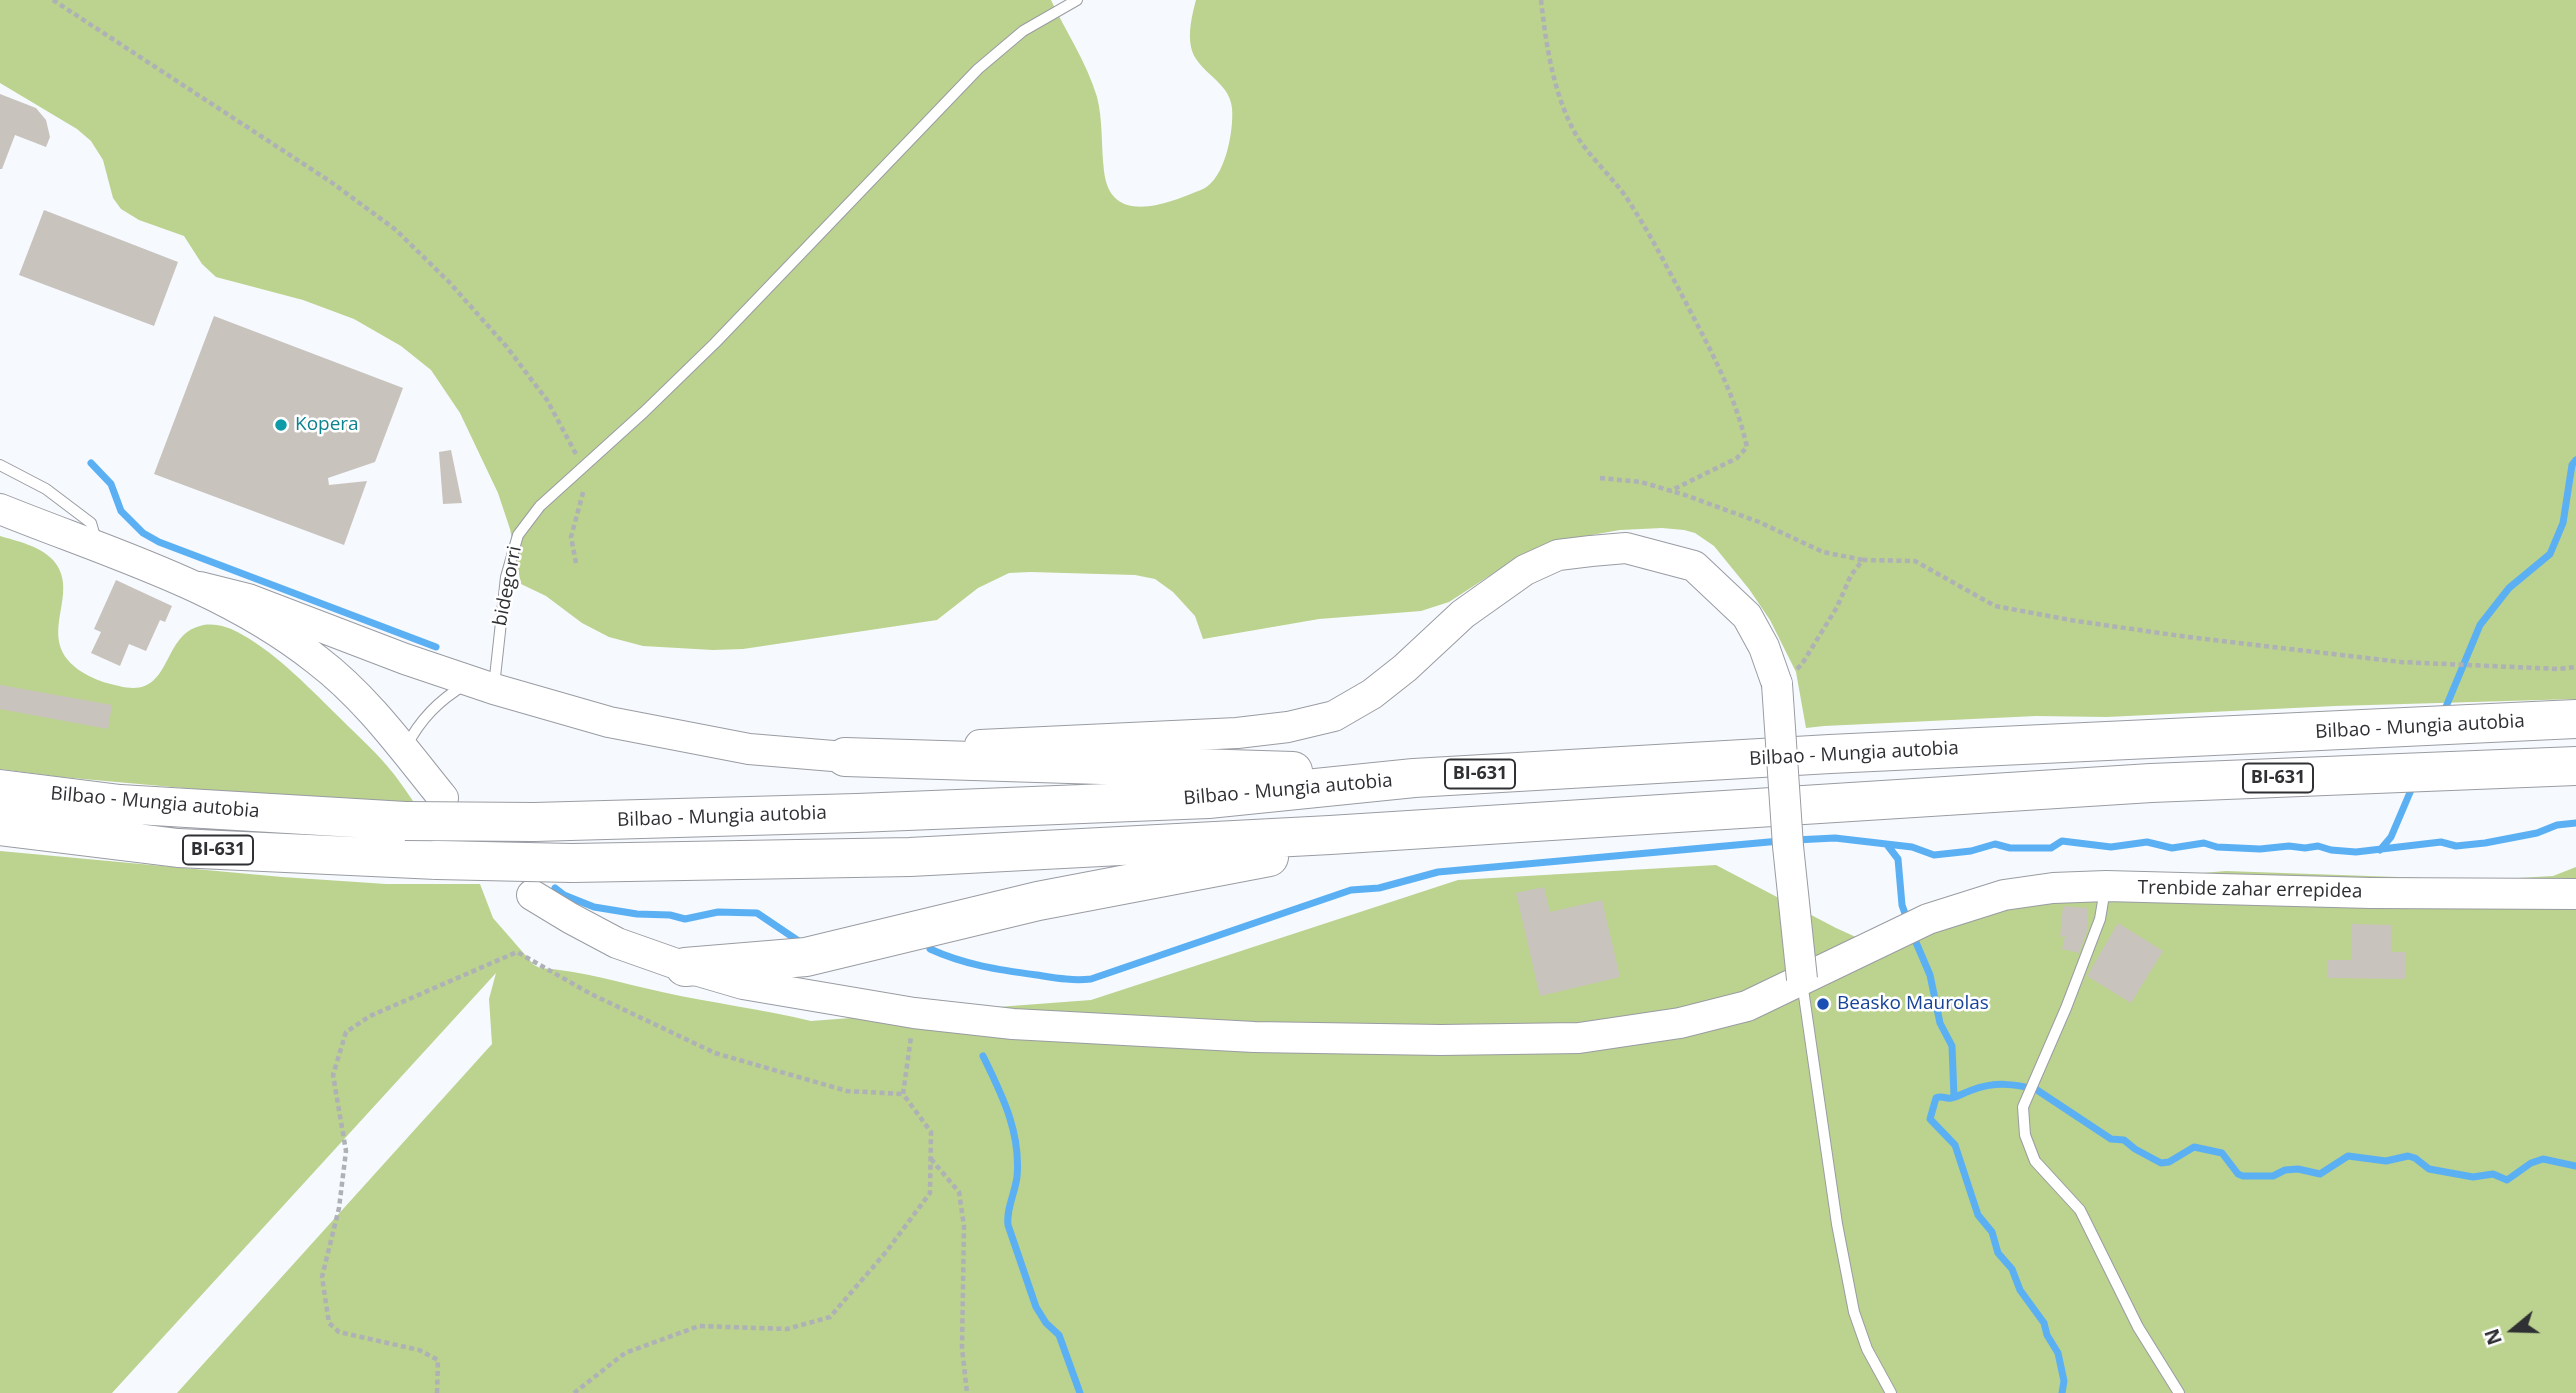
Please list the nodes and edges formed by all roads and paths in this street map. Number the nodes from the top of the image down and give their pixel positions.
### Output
1 (53, 0) edge
2 (1077, 0) edge
3 (1541, 0) edge
4 (0, 465) edge
5 (582, 467) junction
6 (1600, 478) dead end
7 (1670, 491) junction
8 (0, 509) edge
9 (99, 549) junction
10 (1863, 559) junction
11 (576, 563) dead end
12 (200, 587) junction
13 (2576, 667) edge
14 (1777, 684) junction
15 (483, 685) junction
16 (2576, 719) edge
17 (404, 750) junction
18 (845, 757) junction
19 (2576, 766) edge
20 (1414, 778) junction
21 (0, 789) edge
22 (443, 798) dead end
23 (0, 827) edge
24 (1330, 835) junction
25 (2106, 886) junction
26 (2576, 894) edge
27 (532, 895) dead end
28 (685, 967) junction
29 (1802, 979) junction
30 (914, 1013) junction
31 (903, 1094) junction
32 (930, 1158) junction
33 (438, 1393) edge
34 (574, 1393) edge
35 (967, 1393) edge
36 (1891, 1393) edge
37 (2179, 1393) edge

1 - 5 path
2 - 5 lane, bidegorri
3 - 7 path
4 - 9 lane
5 - 11 path
5 - 15 lane, bidegorri
6 - 7 path
7 - 10 path
8 - 9 street
9 - 12 street
10 - 13 path
10 - 14 path
12 - 15 street
12 - 17 street
14 - 18 street
14 - 29 street, bridge
15 - 17 lane
15 - 18 street
16 - 20 highway, Bilbao - Mungia autobia / BI-631
17 - 22 street
18 - 20 highway
19 - 24 highway, Bilbao - Mungia autobia / BI-631
20 - 21 highway, Bilbao - Mungia autobia / BI-631, bridge
23 - 24 highway, Bilbao - Mungia autobia / BI-631, bridge
24 - 28 highway
25 - 26 street, Trenbide zahar errepidea
25 - 29 street, Trenbide zahar errepidea
25 - 37 lane
27 - 28 street, Trenbide zahar errepidea
28 - 30 street, Trenbide zahar errepidea
29 - 30 street, Trenbide zahar errepidea
29 - 36 lane
30 - 31 path
31 - 32 path
31 - 33 path
32 - 34 path
32 - 35 path

